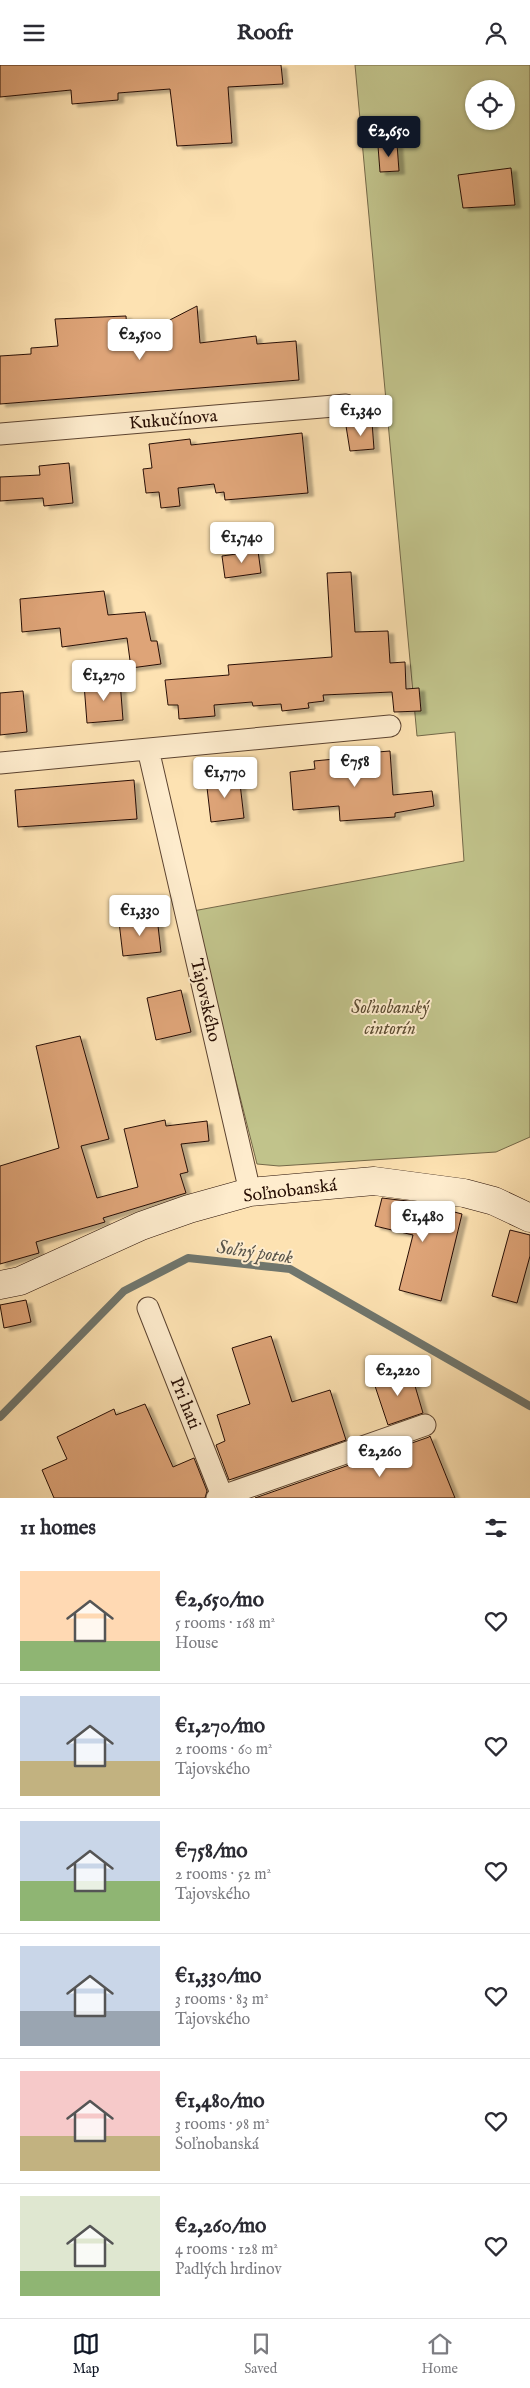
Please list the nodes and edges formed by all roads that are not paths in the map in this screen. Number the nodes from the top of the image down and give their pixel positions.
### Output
1 (346, 405) dead end
2 (0, 434) edge
3 (390, 726) dead end
4 (148, 749) junction
5 (0, 763) edge
6 (250, 1192) junction
7 (530, 1218) edge
8 (0, 1285) edge
9 (148, 1308) dead end
10 (425, 1425) dead end
11 (221, 1497) edge

1 - 2 street, Kukučínova
3 - 4 street
4 - 5 street
4 - 6 street, Tajovského
6 - 7 street, Soľnobanská
6 - 8 street, Soľnobanská
9 - 11 street, Pri hati
10 - 11 street

